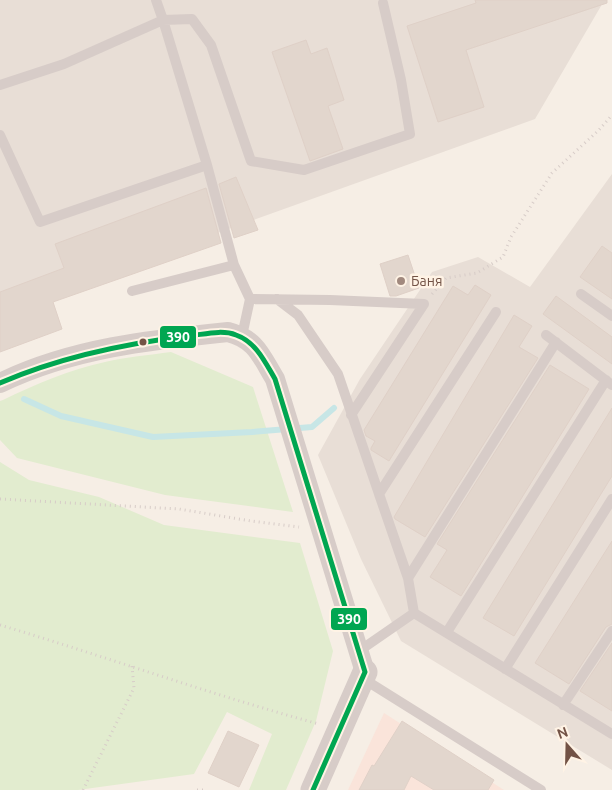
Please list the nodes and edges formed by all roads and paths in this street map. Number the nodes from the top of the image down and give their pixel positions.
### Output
1 (156, 0) edge
2 (394, 0) edge
3 (382, 1) edge
4 (163, 20) junction
5 (0, 85) edge
6 (612, 116) edge
7 (0, 135) edge
8 (207, 165) junction
9 (234, 265) junction
10 (132, 290) dead end
11 (580, 294) dead end
12 (250, 299) junction
13 (277, 300) junction
14 (424, 304) junction
15 (496, 312) dead end
16 (612, 316) edge
17 (546, 335) dead end
18 (242, 336) junction
19 (556, 342) junction
20 (609, 382) edge
21 (0, 383) edge
22 (351, 415) junction
23 (379, 494) junction
24 (0, 499) edge
25 (612, 499) edge
26 (322, 530) junction
27 (408, 578) junction
28 (414, 613) junction
29 (0, 625) edge
30 (612, 631) edge
31 (447, 632) junction
32 (132, 666) junction
33 (362, 667) junction
34 (505, 669) junction
35 (563, 704) junction
36 (340, 729) junction
37 (612, 734) edge
38 (83, 790) edge
39 (197, 790) edge
40 (204, 790) edge
41 (314, 790) edge
42 (541, 790) edge

1 - 4 lane
2 - 3 lane
3 - 4 lane
4 - 5 lane
4 - 8 lane
6 - 14 path
7 - 8 lane
8 - 9 lane
9 - 10 lane
9 - 12 lane
11 - 16 lane
12 - 13 lane
12 - 18 lane
13 - 14 lane
13 - 22 lane
14 - 22 lane
15 - 23 lane
17 - 19 lane
18 - 21 street
18 - 26 street
19 - 20 lane
19 - 27 lane
20 - 31 lane
22 - 23 lane
23 - 27 lane
24 - 26 path
25 - 34 lane
26 - 33 street
27 - 28 lane
28 - 31 lane
28 - 33 lane
29 - 32 path
30 - 35 lane
31 - 34 lane
32 - 36 path
32 - 38 path
33 - 36 street
33 - 42 lane
34 - 35 lane
35 - 37 lane
36 - 41 street
39 - 40 path

